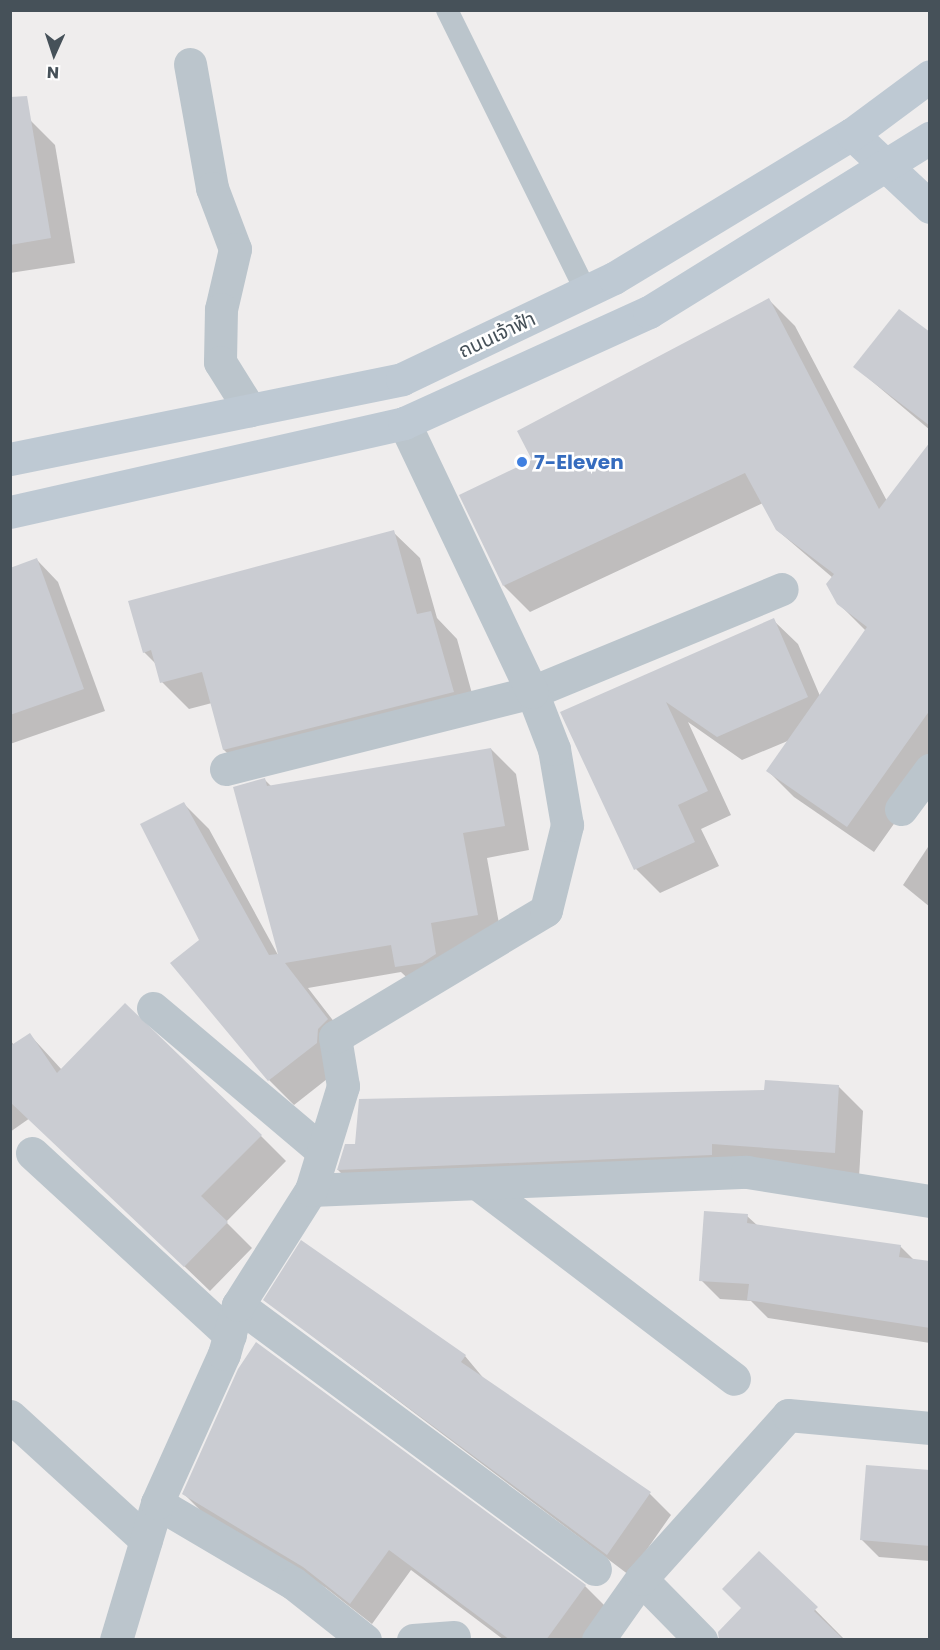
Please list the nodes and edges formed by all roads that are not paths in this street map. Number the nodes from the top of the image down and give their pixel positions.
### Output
1 (447, 10) edge
2 (190, 64) dead end
3 (930, 76) edge
4 (852, 134) junction
5 (930, 138) edge
6 (886, 169) junction
7 (930, 207) edge
8 (587, 293) junction
9 (250, 410) junction
10 (404, 423) junction
11 (10, 459) edge
12 (10, 512) edge
13 (782, 589) dead end
14 (532, 692) junction
15 (226, 769) dead end
16 (930, 770) edge
17 (900, 809) dead end
18 (153, 1008) dead end
19 (322, 1151) junction
20 (32, 1154) dead end
21 (477, 1183) junction
22 (311, 1190) junction
23 (930, 1201) edge
24 (234, 1320) junction
25 (734, 1379) dead end
26 (10, 1416) edge
27 (930, 1428) edge
28 (157, 1503) junction
29 (146, 1540) junction
30 (595, 1569) dead end
31 (640, 1579) junction
32 (454, 1638) dead end
33 (116, 1640) edge
34 (364, 1640) edge
35 (413, 1640) edge
36 (598, 1640) edge
37 (700, 1640) edge

1 - 8 lane
2 - 9 street
3 - 4 main road, ถนนเจ้าฟ้า
4 - 6 main road
4 - 8 main road, ถนนเจ้าฟ้า
5 - 6 main road, ถนนเจ้าฟ้า
6 - 7 main road
6 - 10 main road, ถนนเจ้าฟ้า
8 - 9 main road, ถนนเจ้าฟ้า
9 - 11 main road, ถนนเจ้าฟ้า
10 - 12 main road, ถนนเจ้าฟ้า
10 - 14 street
13 - 14 street
14 - 15 street
14 - 19 street
16 - 17 street
18 - 19 street
19 - 22 street
20 - 24 street
21 - 22 street
21 - 23 street
21 - 25 street
22 - 24 street
24 - 28 street
24 - 30 street
26 - 29 street
27 - 31 street
28 - 29 street
28 - 34 street
29 - 33 street
31 - 36 street
31 - 37 street
32 - 35 street

